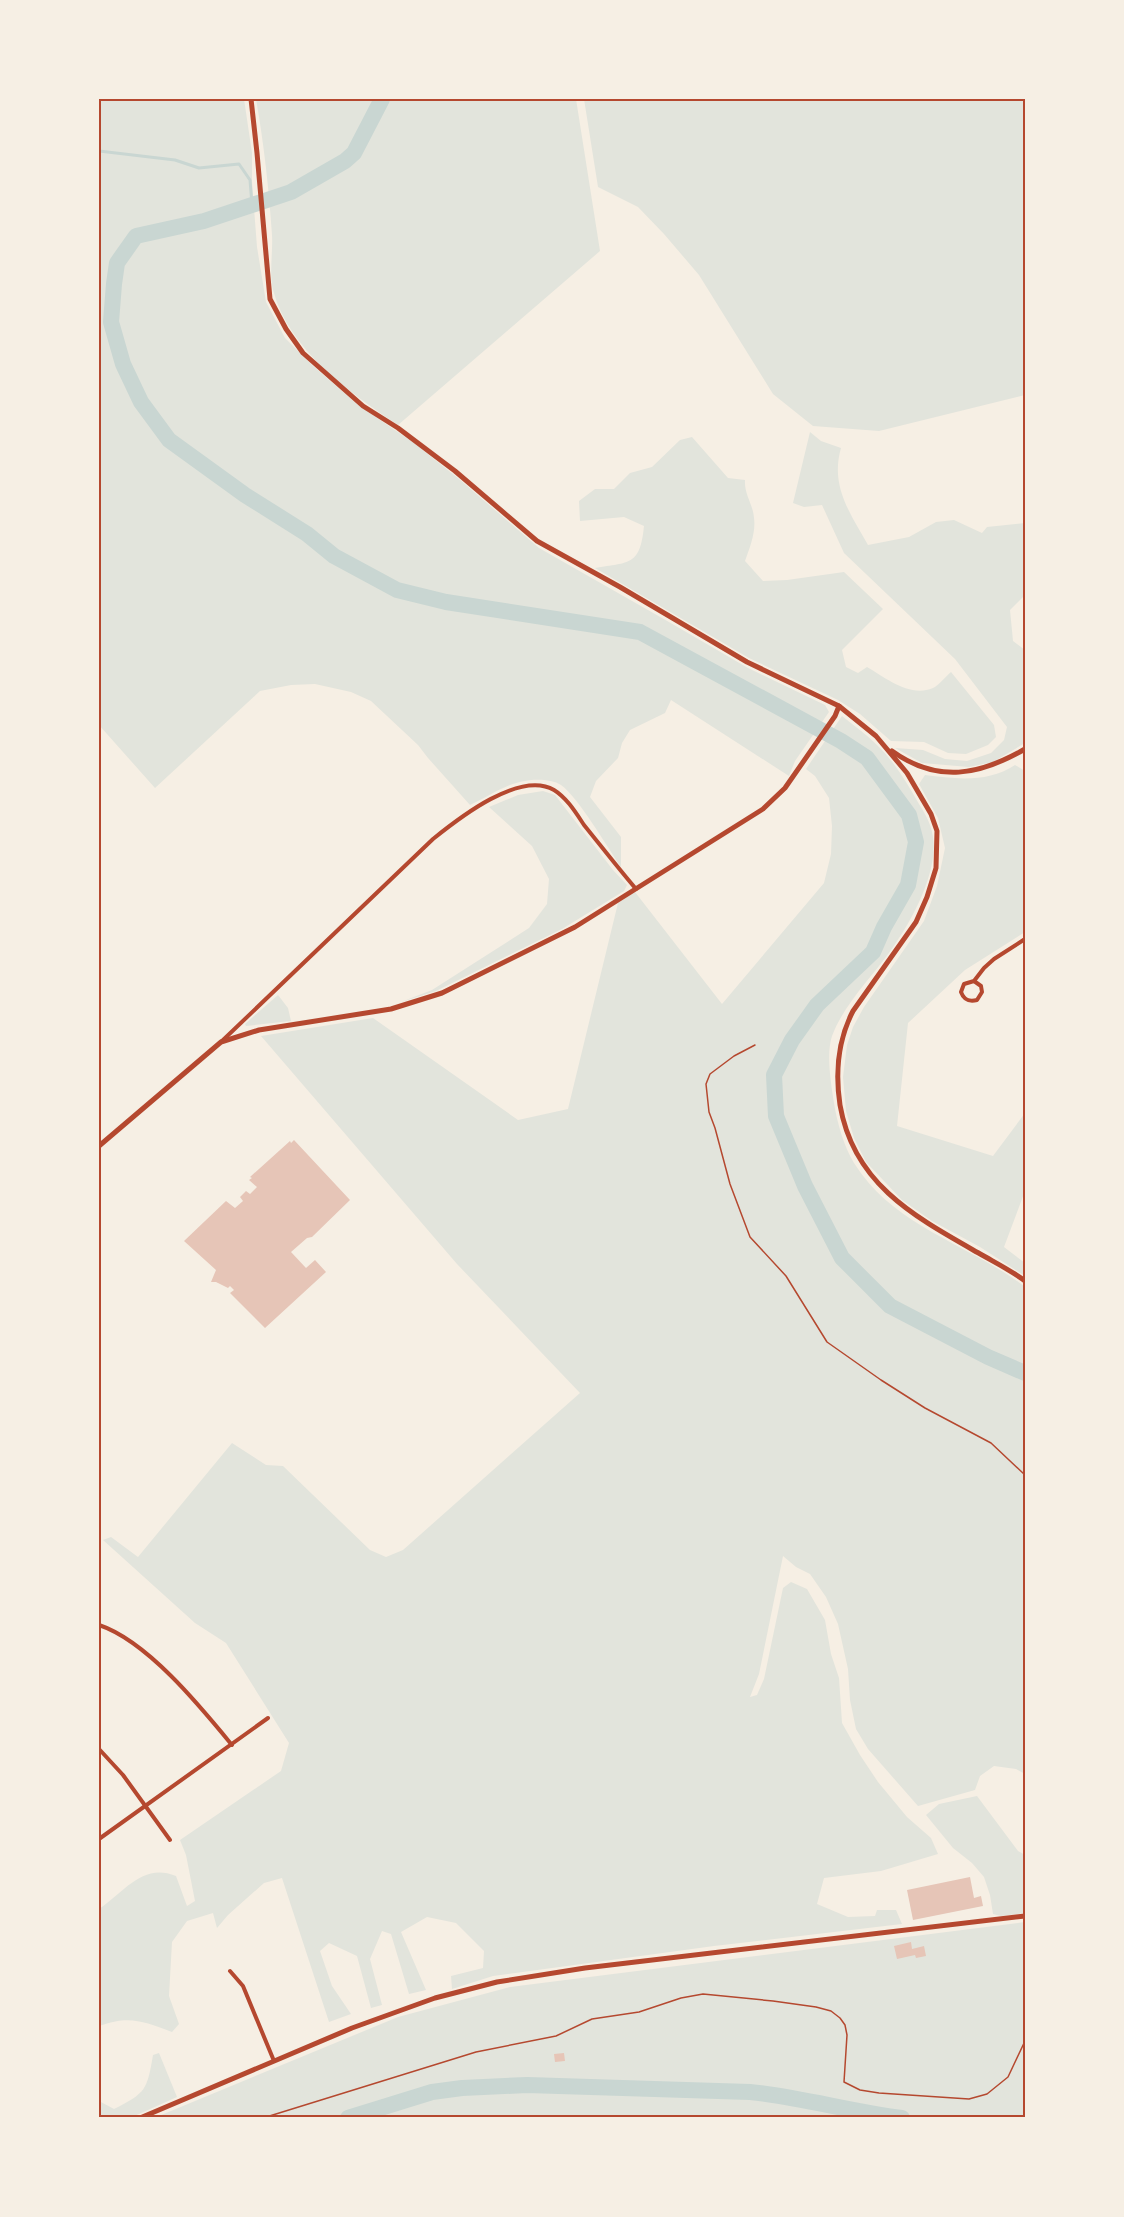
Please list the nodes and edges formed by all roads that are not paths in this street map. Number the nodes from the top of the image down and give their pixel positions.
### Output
1 (250, 99) edge
2 (839, 706) junction
3 (885, 746) junction
4 (1025, 749) edge
5 (636, 889) junction
6 (1025, 939) edge
7 (974, 981) junction
8 (221, 1042) junction
9 (99, 1146) edge
10 (1025, 1281) edge
11 (99, 1625) edge
12 (268, 1718) dead end
13 (232, 1745) junction
14 (99, 1749) edge
15 (145, 1807) junction
16 (99, 1839) edge
17 (170, 1840) dead end
18 (1025, 1916) edge
19 (230, 1971) dead end
20 (274, 2061) junction
21 (140, 2118) edge

1 - 2 street
2 - 3 street
2 - 5 street
3 - 4 street
3 - 10 street
5 - 8 street
5 - 8 street
6 - 7 street
7 - 7 street
8 - 9 street
11 - 13 street
12 - 13 street
13 - 15 street
14 - 15 street
15 - 16 street
15 - 17 street
18 - 20 street
19 - 20 street
20 - 21 street

